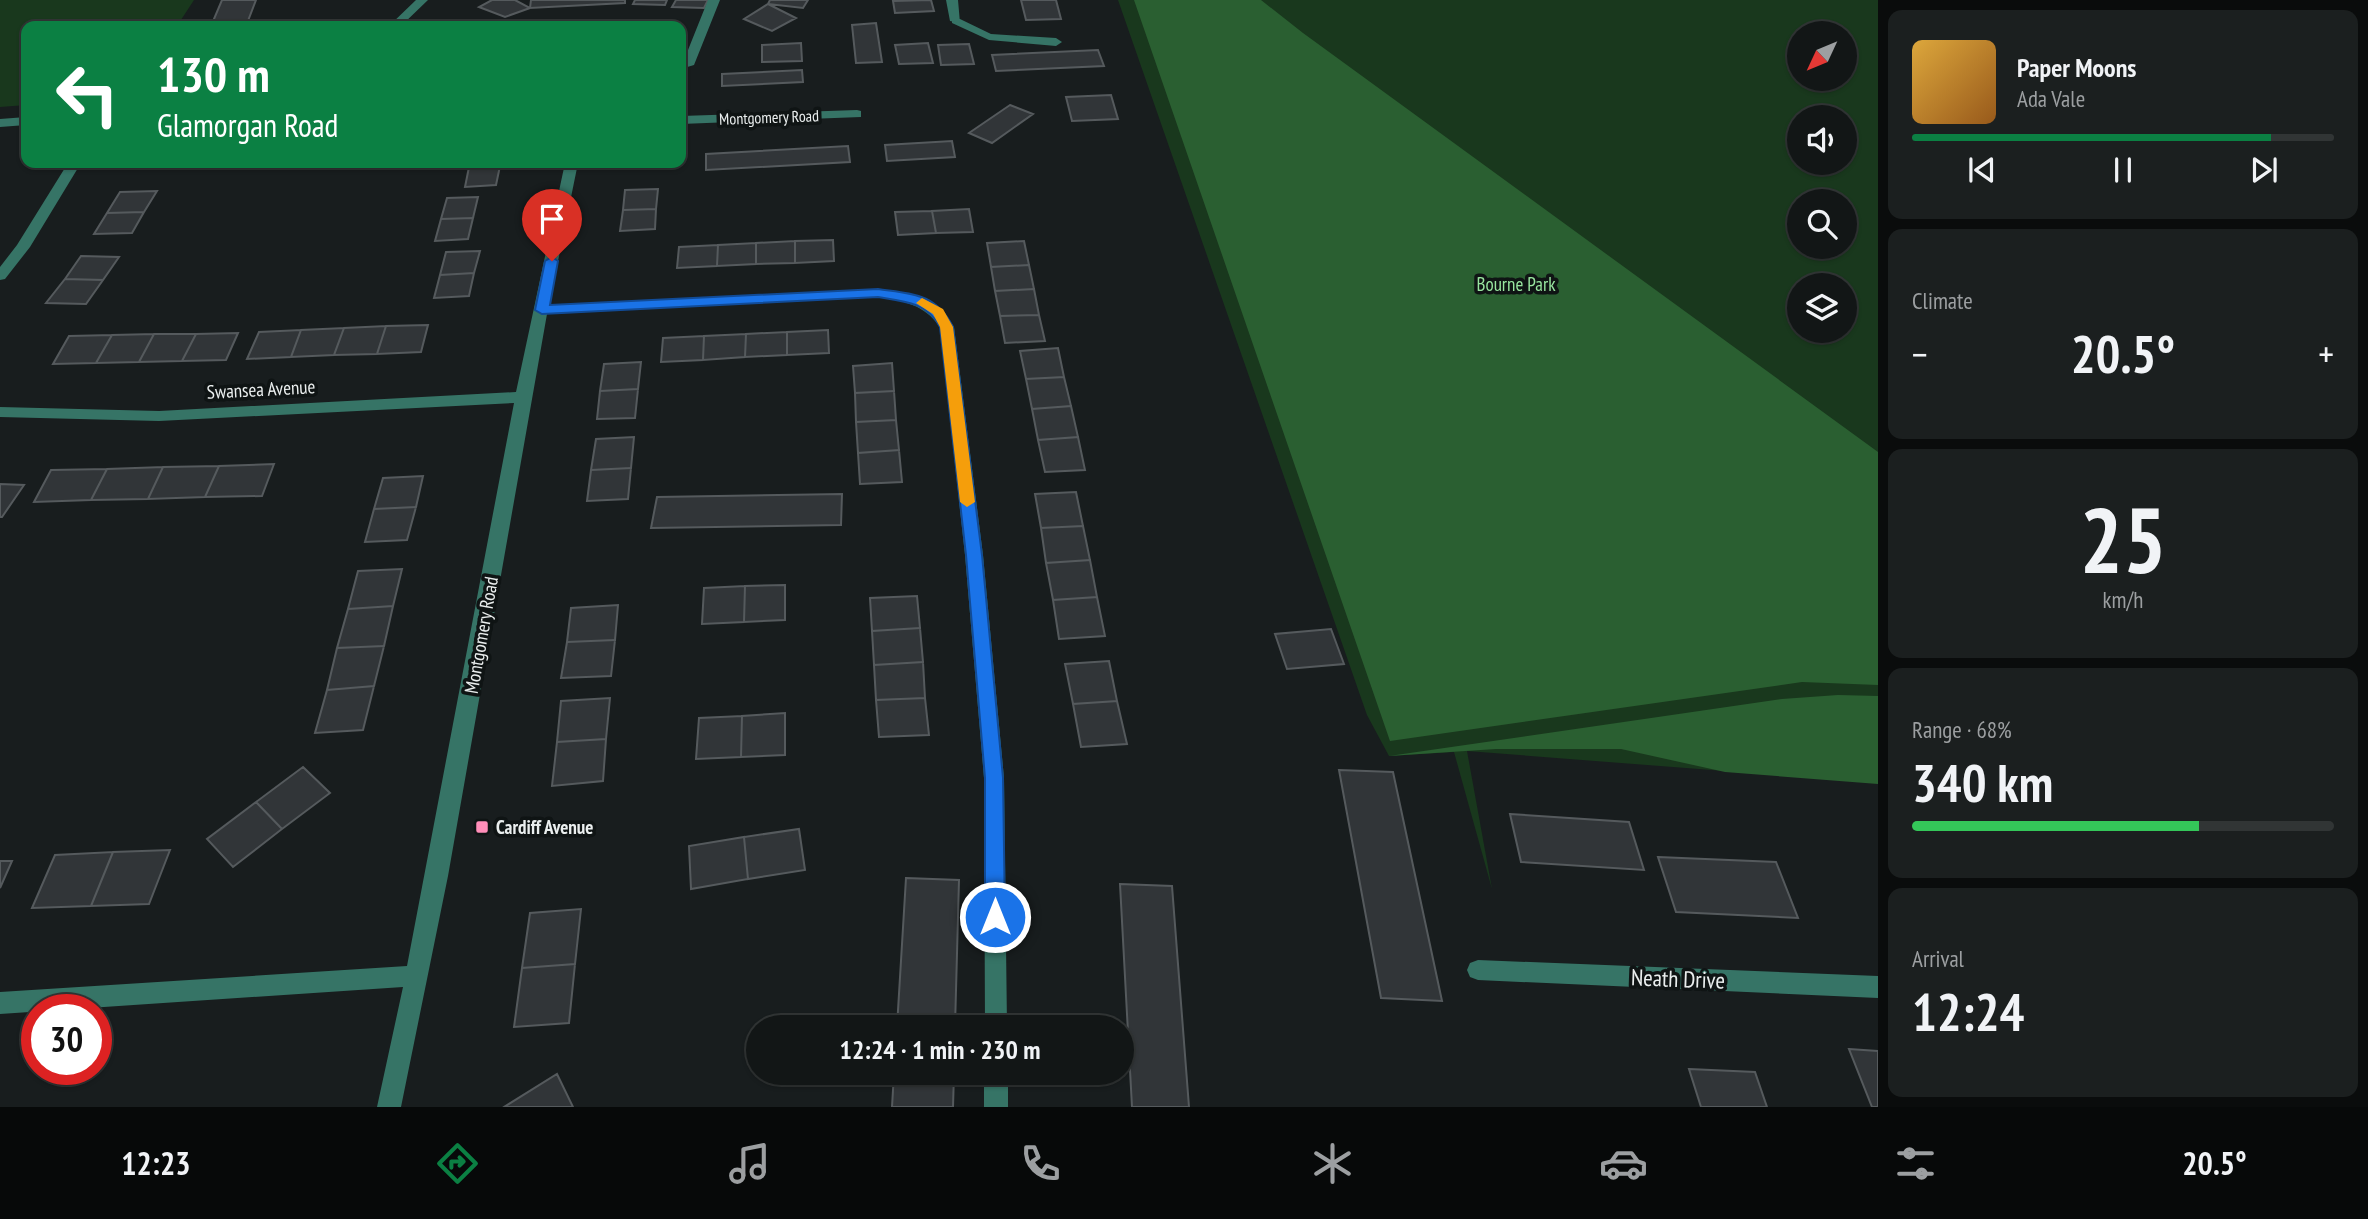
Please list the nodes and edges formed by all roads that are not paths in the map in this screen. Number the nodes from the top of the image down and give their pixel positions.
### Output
1 (422, 0) edge
2 (714, 0) edge
3 (952, 0) edge
4 (400, 21) edge
5 (1056, 41) dead end
6 (688, 65) dead end
7 (857, 114) dead end
8 (686, 120) edge
9 (21, 121) edge
10 (0, 123) edge
11 (71, 168) edge
12 (570, 168) edge
13 (0, 276) edge
14 (542, 310) junction
15 (523, 397) junction
16 (0, 412) edge
17 (1478, 970) dead end
18 (415, 976) junction
19 (1878, 988) edge
20 (0, 1003) edge
21 (996, 1015) edge
22 (996, 1085) edge
23 (389, 1107) edge
24 (996, 1107) edge

1 - 4 street
2 - 6 street
3 - 5 street
7 - 8 street, Montgomery Road
9 - 10 street
11 - 13 street
12 - 14 street, Montgomery Road
14 - 15 street, Montgomery Road
14 - 21 street
15 - 16 street, Swansea Avenue
15 - 18 street, Montgomery Road
17 - 19 street, Neath Drive
18 - 20 street
18 - 23 street, Montgomery Road
22 - 24 street

